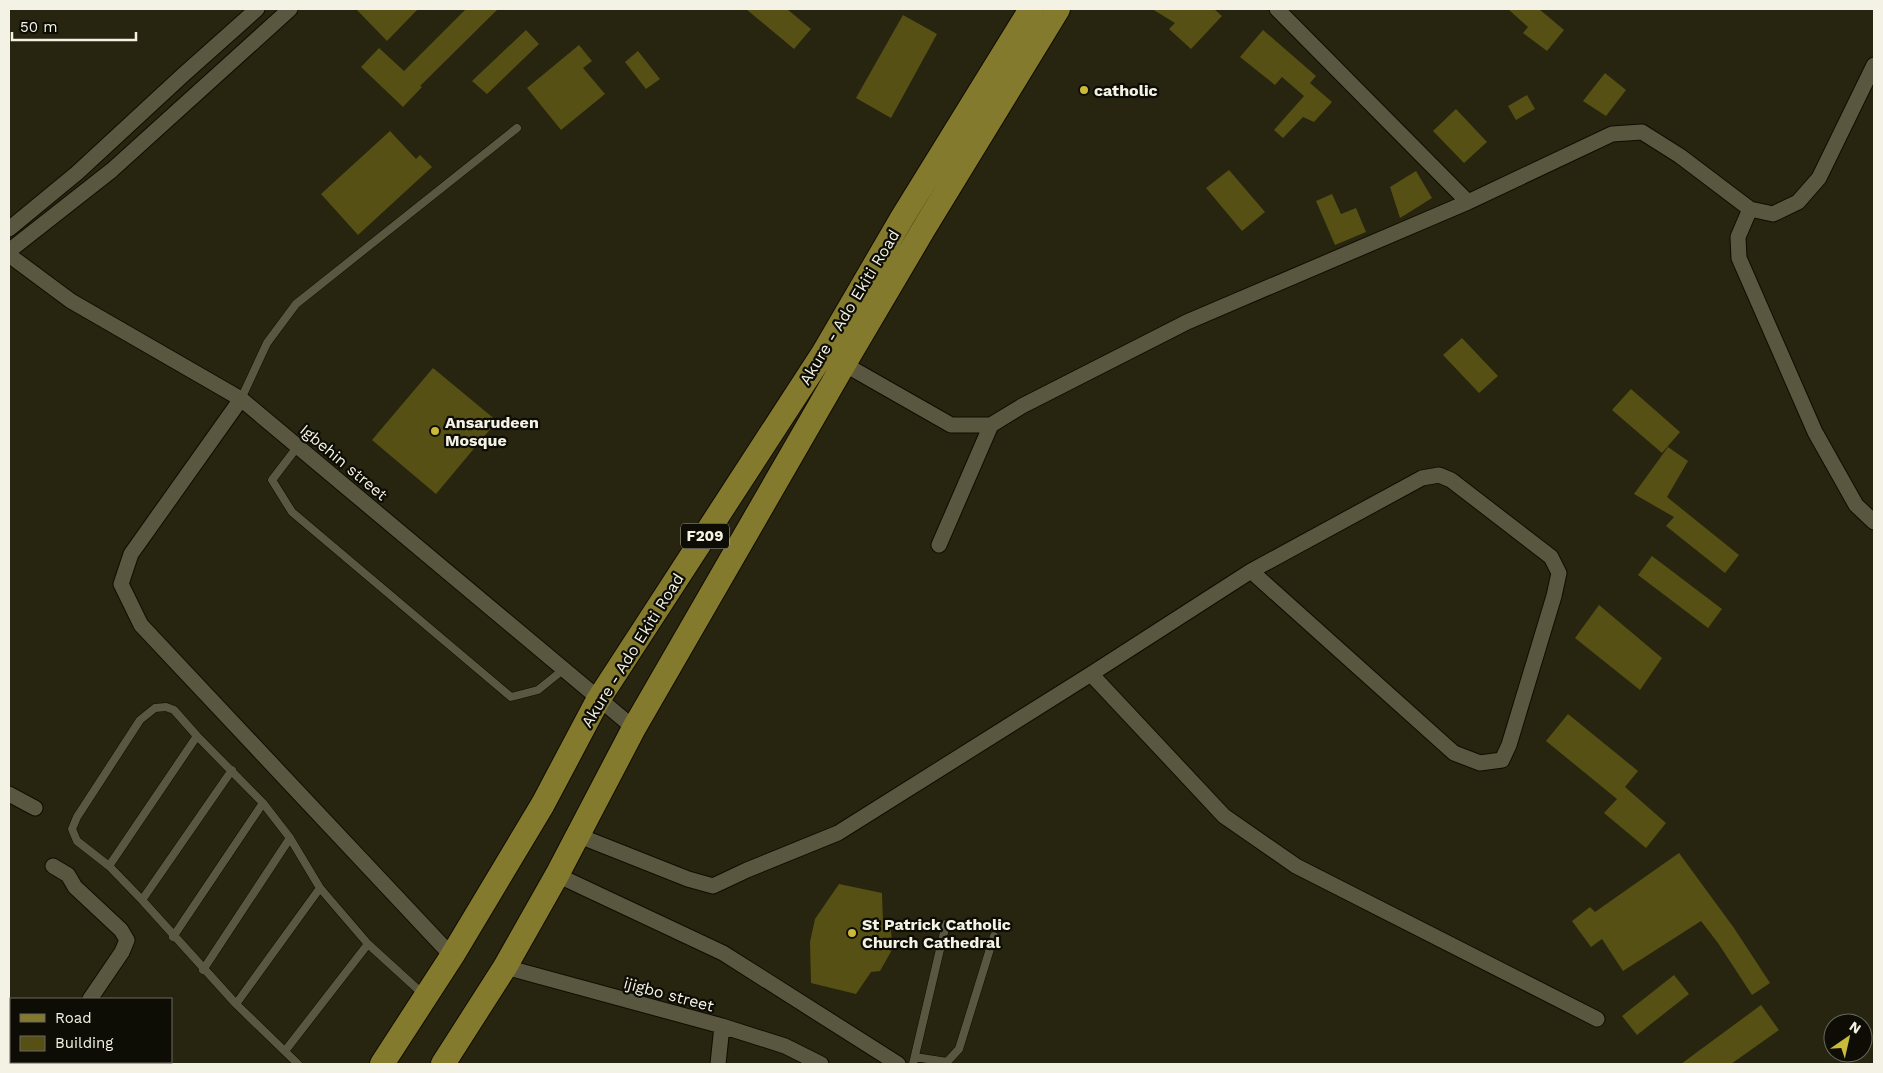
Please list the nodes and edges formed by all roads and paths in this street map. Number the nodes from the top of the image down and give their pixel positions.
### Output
1 (258, 9) edge
2 (290, 9) edge
3 (1031, 9) edge
4 (1058, 9) edge
5 (1277, 9) edge
6 (1874, 65) edge
7 (517, 128) dead end
8 (1468, 202) junction
9 (1750, 209) junction
10 (9, 228) edge
11 (9, 253) edge
12 (844, 364) junction
13 (241, 399) junction
14 (991, 425) junction
15 (298, 446) junction
16 (1874, 522) edge
17 (938, 545) dead end
18 (1250, 571) junction
19 (564, 670) junction
20 (1091, 674) junction
21 (598, 700) junction
22 (634, 728) junction
23 (197, 736) junction
24 (232, 770) junction
25 (9, 794) edge
26 (263, 804) junction
27 (35, 808) dead end
28 (577, 834) junction
29 (290, 838) junction
30 (53, 866) dead end
31 (108, 866) junction
32 (557, 875) junction
33 (320, 888) junction
34 (142, 900) junction
35 (946, 924) dead end
36 (994, 936) dead end
37 (173, 937) junction
38 (368, 944) junction
39 (452, 956) junction
40 (505, 967) junction
41 (203, 970) junction
42 (426, 997) junction
43 (91, 998) edge
44 (236, 1004) junction
45 (1597, 1019) dead end
46 (722, 1026) junction
47 (285, 1051) junction
48 (914, 1061) edge
49 (298, 1064) edge
50 (382, 1064) edge
51 (443, 1064) edge
52 (718, 1064) edge
53 (821, 1064) edge
54 (898, 1064) edge

1 - 10 street
2 - 11 street
3 - 21 main road, Akure - Ado Ekiti Road / F209
4 - 12 main road, Akure - Ado Ekiti Road / F209
5 - 8 street
6 - 9 street
7 - 13 lane
8 - 9 street
8 - 14 street
9 - 16 street
11 - 13 street, Igbehin street
12 - 14 street
12 - 22 main road, Akure - Ado Ekiti Road / F209
13 - 15 street, Igbehin street
13 - 39 street
14 - 17 street
15 - 19 street, Igbehin street
15 - 19 lane
18 - 18 street
18 - 20 street
19 - 21 street, Igbehin street
20 - 28 street
20 - 45 street
21 - 22 street, Igbehin street
21 - 39 main road, Akure - Ado Ekiti Road / F209
22 - 28 main road, Akure - Ado Ekiti Road / F209
23 - 24 lane
23 - 31 lane
23 - 31 lane
24 - 26 lane
24 - 34 lane
25 - 27 street
26 - 29 lane
26 - 37 lane
28 - 32 main road, Akure - Ado Ekiti Road / F209
29 - 33 lane
29 - 41 lane
30 - 43 street
31 - 34 lane
32 - 40 main road, Akure - Ado Ekiti Road / F209
32 - 54 street
33 - 38 lane
33 - 44 lane
34 - 37 lane
35 - 48 lane
36 - 48 lane
37 - 41 lane
38 - 42 lane
38 - 47 lane
39 - 42 main road, Akure - Ado Ekiti Road / F209
40 - 46 street, ijigbo street
40 - 51 main road, Akure - Ado Ekiti Road / F209
41 - 44 lane
42 - 50 main road, Akure - Ado Ekiti Road / F209
44 - 47 lane
46 - 52 street
46 - 53 street, ijigbo street
47 - 49 lane

